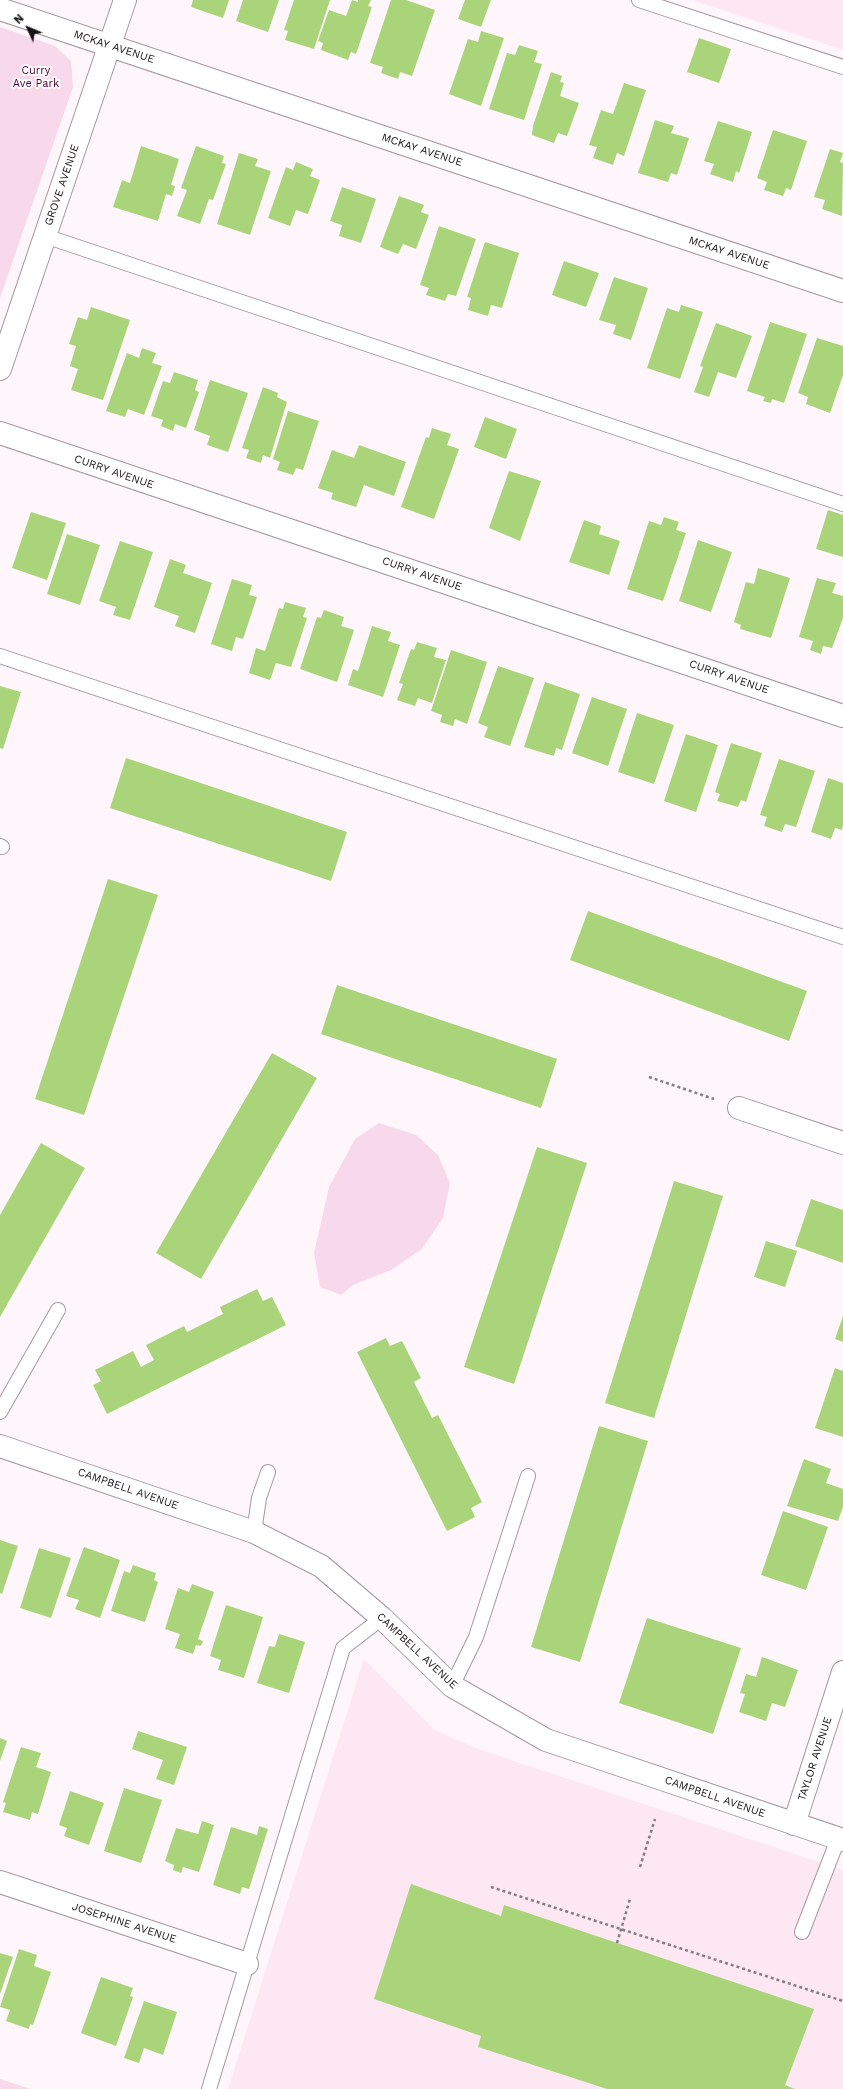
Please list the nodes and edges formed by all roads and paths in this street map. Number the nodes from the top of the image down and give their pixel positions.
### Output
1 (125, 0) edge
2 (638, 0) edge
3 (0, 9) edge
4 (109, 46) junction
5 (843, 67) edge
6 (45, 236) junction
7 (843, 291) edge
8 (0, 369) edge
9 (0, 433) edge
10 (843, 504) edge
11 (0, 656) edge
12 (843, 716) edge
13 (843, 937) edge
14 (649, 1077) dead end
15 (739, 1108) joint
16 (843, 1143) edge
17 (58, 1310) dead end
18 (0, 1412) edge
19 (0, 1446) edge
20 (268, 1472) dead end
21 (528, 1476) dead end
22 (254, 1532) junction
23 (382, 1618) junction
24 (843, 1672) edge
25 (452, 1686) junction
26 (655, 1819) dead end
27 (794, 1824) junction
28 (841, 1839) edge
29 (640, 1867) dead end
30 (0, 1882) edge
31 (491, 1887) dead end
32 (630, 1899) dead end
33 (622, 1929) junction
34 (802, 1932) dead end
35 (617, 1943) dead end
36 (247, 1964) junction
37 (843, 2002) edge
38 (209, 2089) edge

1 - 4 street, GROVE AVENUE
2 - 5 lane
3 - 4 street, MCKAY AVENUE
4 - 6 street, GROVE AVENUE
4 - 7 street, MCKAY AVENUE
6 - 8 street, GROVE AVENUE
6 - 10 lane
9 - 12 street, CURRY AVENUE
11 - 13 lane
14 - 15 path
15 - 16 street
17 - 18 lane
19 - 22 street, CAMPBELL AVENUE
20 - 22 lane
21 - 25 lane
22 - 23 street, CAMPBELL AVENUE
23 - 25 street, CAMPBELL AVENUE
23 - 36 lane
24 - 27 street, TAYLOR AVENUE
25 - 27 street, CAMPBELL AVENUE
26 - 29 path
27 - 28 street, CAMPBELL AVENUE
28 - 34 lane
30 - 36 street, JOSEPHINE AVENUE
31 - 33 path
32 - 33 path
33 - 35 path
33 - 37 path
36 - 38 lane

